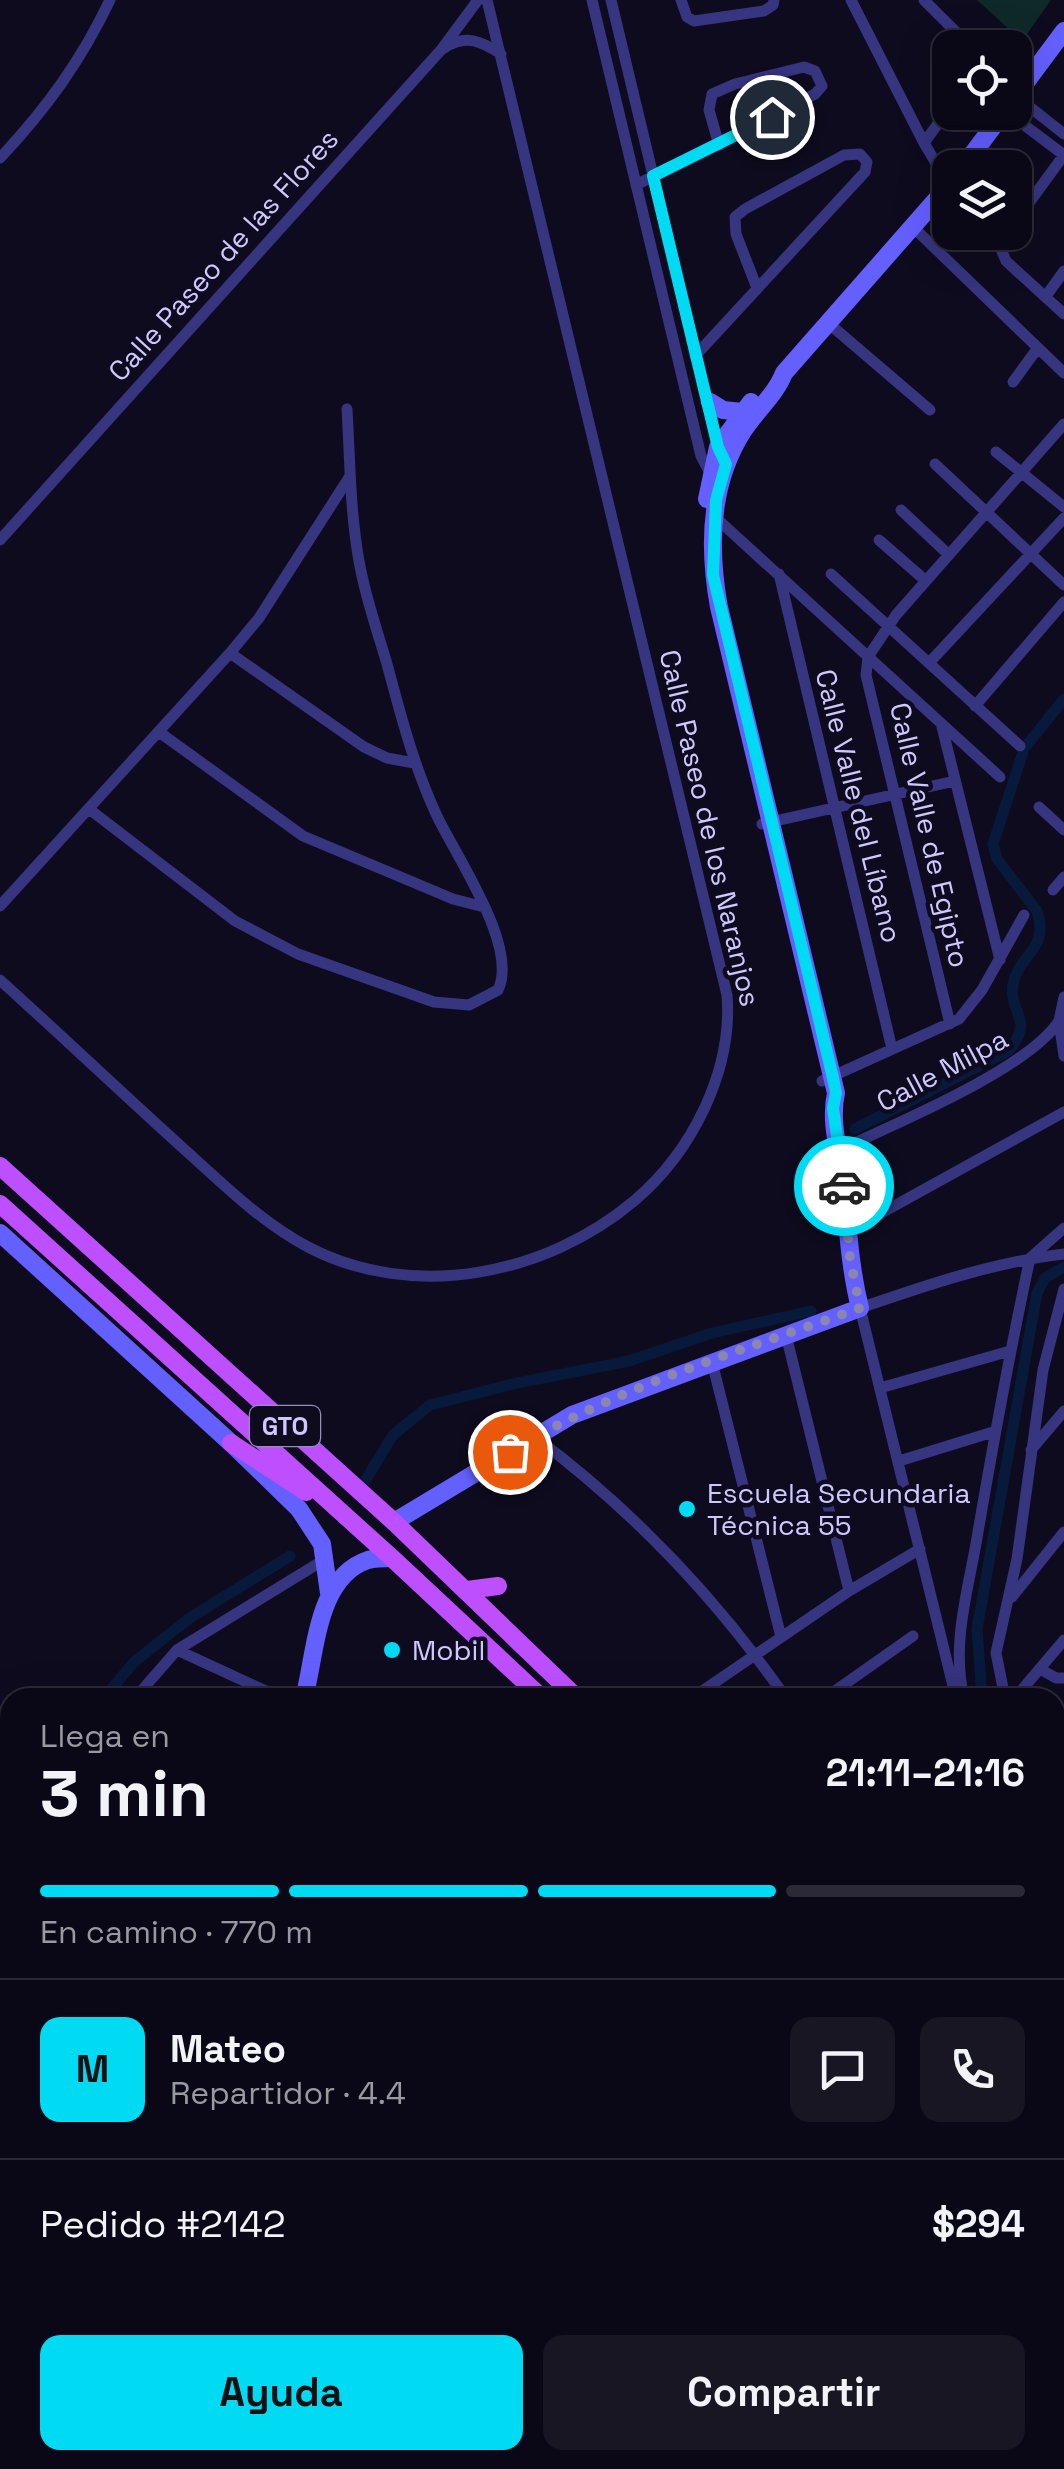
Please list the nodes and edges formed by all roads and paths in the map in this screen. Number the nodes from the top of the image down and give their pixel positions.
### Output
1 (110, 0) edge
2 (478, 0) edge
3 (487, 0) edge
4 (592, 0) edge
5 (611, 0) edge
6 (681, 0) edge
7 (774, 0) edge
8 (851, 0) edge
9 (924, 0) edge
10 (954, 30) edge
11 (1064, 31) edge
12 (440, 50) junction
13 (500, 54) junction
14 (1032, 74) edge
15 (1032, 110) edge
16 (933, 130) edge
17 (992, 130) edge
18 (1030, 130) edge
19 (1064, 134) edge
20 (924, 143) junction
21 (719, 145) junction
22 (976, 150) edge
23 (1064, 155) edge
24 (932, 156) edge
25 (0, 158) edge
26 (653, 176) junction
27 (636, 185) junction
28 (1032, 199) edge
29 (932, 205) edge
30 (913, 227) junction
31 (1001, 250) edge
32 (1064, 271) edge
33 (757, 288) junction
34 (1046, 296) junction
35 (1064, 314) edge
36 (827, 322) junction
37 (1037, 349) junction
38 (696, 356) junction
39 (784, 373) junction
40 (1064, 373) edge
41 (1014, 382) dead end
42 (710, 402) junction
43 (347, 409) dead end
44 (930, 410) dead end
45 (742, 412) junction
46 (1064, 424) edge
47 (996, 452) dead end
48 (935, 464) dead end
49 (719, 467) junction
50 (1022, 474) junction
51 (351, 475) junction
52 (1064, 508) edge
53 (901, 510) dead end
54 (988, 511) junction
55 (714, 517) junction
56 (1064, 518) edge
57 (0, 540) edge
58 (879, 540) dead end
59 (1029, 552) junction
60 (949, 555) junction
61 (779, 574) junction
62 (830, 574) dead end
63 (926, 582) junction
64 (1064, 584) edge
65 (1064, 602) edge
66 (890, 626) junction
67 (230, 653) junction
68 (868, 657) junction
69 (929, 663) junction
70 (976, 706) junction
71 (942, 723) junction
72 (159, 732) junction
73 (1020, 746) dead end
74 (414, 763) junction
75 (1000, 777) dead end
76 (955, 781) junction
77 (895, 793) junction
78 (833, 807) junction
79 (1039, 807) dead end
80 (89, 810) junction
81 (767, 822) junction
82 (1064, 830) edge
83 (1064, 878) edge
84 (1053, 890) dead end
85 (0, 906) edge
86 (484, 907) junction
87 (1024, 916) dead end
88 (1000, 960) junction
89 (0, 980) edge
90 (1064, 997) edge
91 (1059, 1021) junction
92 (950, 1024) junction
93 (892, 1049) junction
94 (1064, 1056) edge
95 (828, 1080) junction
96 (1064, 1112) edge
97 (839, 1150) junction
98 (0, 1166) edge
99 (0, 1204) edge
100 (1064, 1228) edge
101 (847, 1232) junction
102 (0, 1233) edge
103 (1064, 1254) edge
104 (1030, 1258) junction
105 (1064, 1289) edge
106 (860, 1308) junction
107 (786, 1335) junction
108 (1010, 1351) junction
109 (712, 1362) junction
110 (880, 1388) junction
111 (1064, 1411) edge
112 (993, 1432) junction
113 (535, 1437) junction
114 (231, 1442) junction
115 (1031, 1450) junction
116 (899, 1461) junction
117 (394, 1522) junction
118 (361, 1530) junction
119 (1064, 1532) edge
120 (920, 1549) junction
121 (327, 1558) junction
122 (392, 1558) junction
123 (498, 1586) dead end
124 (468, 1590) junction
125 (849, 1591) junction
126 (329, 1593) junction
127 (1009, 1600) junction
128 (912, 1636) dead end
129 (781, 1637) junction
130 (1064, 1640) edge
131 (176, 1650) junction
132 (757, 1656) junction
133 (1040, 1670) junction
134 (1064, 1678) edge
135 (144, 1688) edge
136 (259, 1688) edge
137 (312, 1688) edge
138 (531, 1688) edge
139 (571, 1688) edge
140 (707, 1688) edge
141 (779, 1688) edge
142 (839, 1688) edge
143 (954, 1688) edge
144 (962, 1688) edge
145 (1003, 1688) edge
146 (1024, 1688) edge

1 - 25 street
2 - 12 street, Calle Paseo de las Flores
3 - 13 street, Calle Paseo de los Naranjos
4 - 27 street
5 - 26 street
6 - 7 street
8 - 20 street
9 - 10 street
11 - 14 street
12 - 13 street
12 - 57 street, Calle Paseo de las Flores
13 - 89 street, Calle Paseo de los Naranjos
15 - 19 street
16 - 20 street
17 - 22 street
18 - 23 street
20 - 24 street
21 - 21 street
21 - 26 street
23 - 28 street
26 - 27 street
26 - 38 street
27 - 49 street
29 - 30 street
30 - 36 street
30 - 37 street
31 - 34 street
32 - 34 street
33 - 33 street
33 - 38 street
34 - 35 street
36 - 39 street
36 - 44 street
37 - 40 street
37 - 41 street
38 - 42 street
39 - 45 street
39 - 49 street
42 - 45 street
42 - 49 street
43 - 51 street
45 - 49 street
46 - 50 street
47 - 50 street
48 - 54 street
49 - 55 street
49 - 81 street
50 - 52 street
50 - 54 street
51 - 67 street
51 - 74 street
53 - 60 street
54 - 59 street
54 - 60 street
55 - 61 street
55 - 81 street
56 - 59 street
58 - 63 street
59 - 64 street
59 - 69 street
60 - 63 street
61 - 68 street
61 - 78 street, Calle Valle del Líbano
62 - 66 street
63 - 66 street
65 - 70 street
66 - 68 street
66 - 69 street
67 - 72 street
67 - 74 street
68 - 71 street
68 - 77 street, Calle Valle de Egipto
69 - 70 street
70 - 73 street
71 - 75 street
71 - 76 street
72 - 80 street
72 - 86 street
74 - 86 street
76 - 77 street
76 - 88 street
77 - 78 street
77 - 92 street, Calle Valle de Egipto
78 - 81 street
78 - 93 street, Calle Valle del Líbano
79 - 82 street
80 - 85 street
80 - 86 street
81 - 95 street
83 - 84 street
87 - 88 street
88 - 92 street
90 - 91 street
91 - 94 street
91 - 97 street, Calle Milpa
92 - 93 street
93 - 95 street
95 - 97 street
96 - 101 street
97 - 101 street
98 - 117 main road, GTO
99 - 118 main road, GTO
100 - 104 street
101 - 106 street
102 - 114 street
103 - 104 street
104 - 106 street
104 - 108 street
105 - 115 street
106 - 107 street
106 - 110 street
107 - 109 street
107 - 125 street
108 - 110 street
108 - 112 street
109 - 113 street
109 - 129 street
110 - 116 street
111 - 115 street
112 - 116 street
112 - 144 street
113 - 117 street
113 - 132 street
114 - 118 main road
114 - 121 street
115 - 127 street
116 - 120 street
117 - 124 main road, GTO
118 - 122 main road, GTO
119 - 127 street
120 - 125 street
120 - 143 street
121 - 126 street
121 - 131 street
122 - 126 street
122 - 138 main road, GTO
123 - 124 main road
124 - 139 main road, GTO
125 - 129 street
126 - 137 street
127 - 145 street
128 - 142 street
129 - 132 street
130 - 133 street
131 - 135 street
131 - 136 street
132 - 140 street
132 - 141 street
133 - 134 street
133 - 146 street

